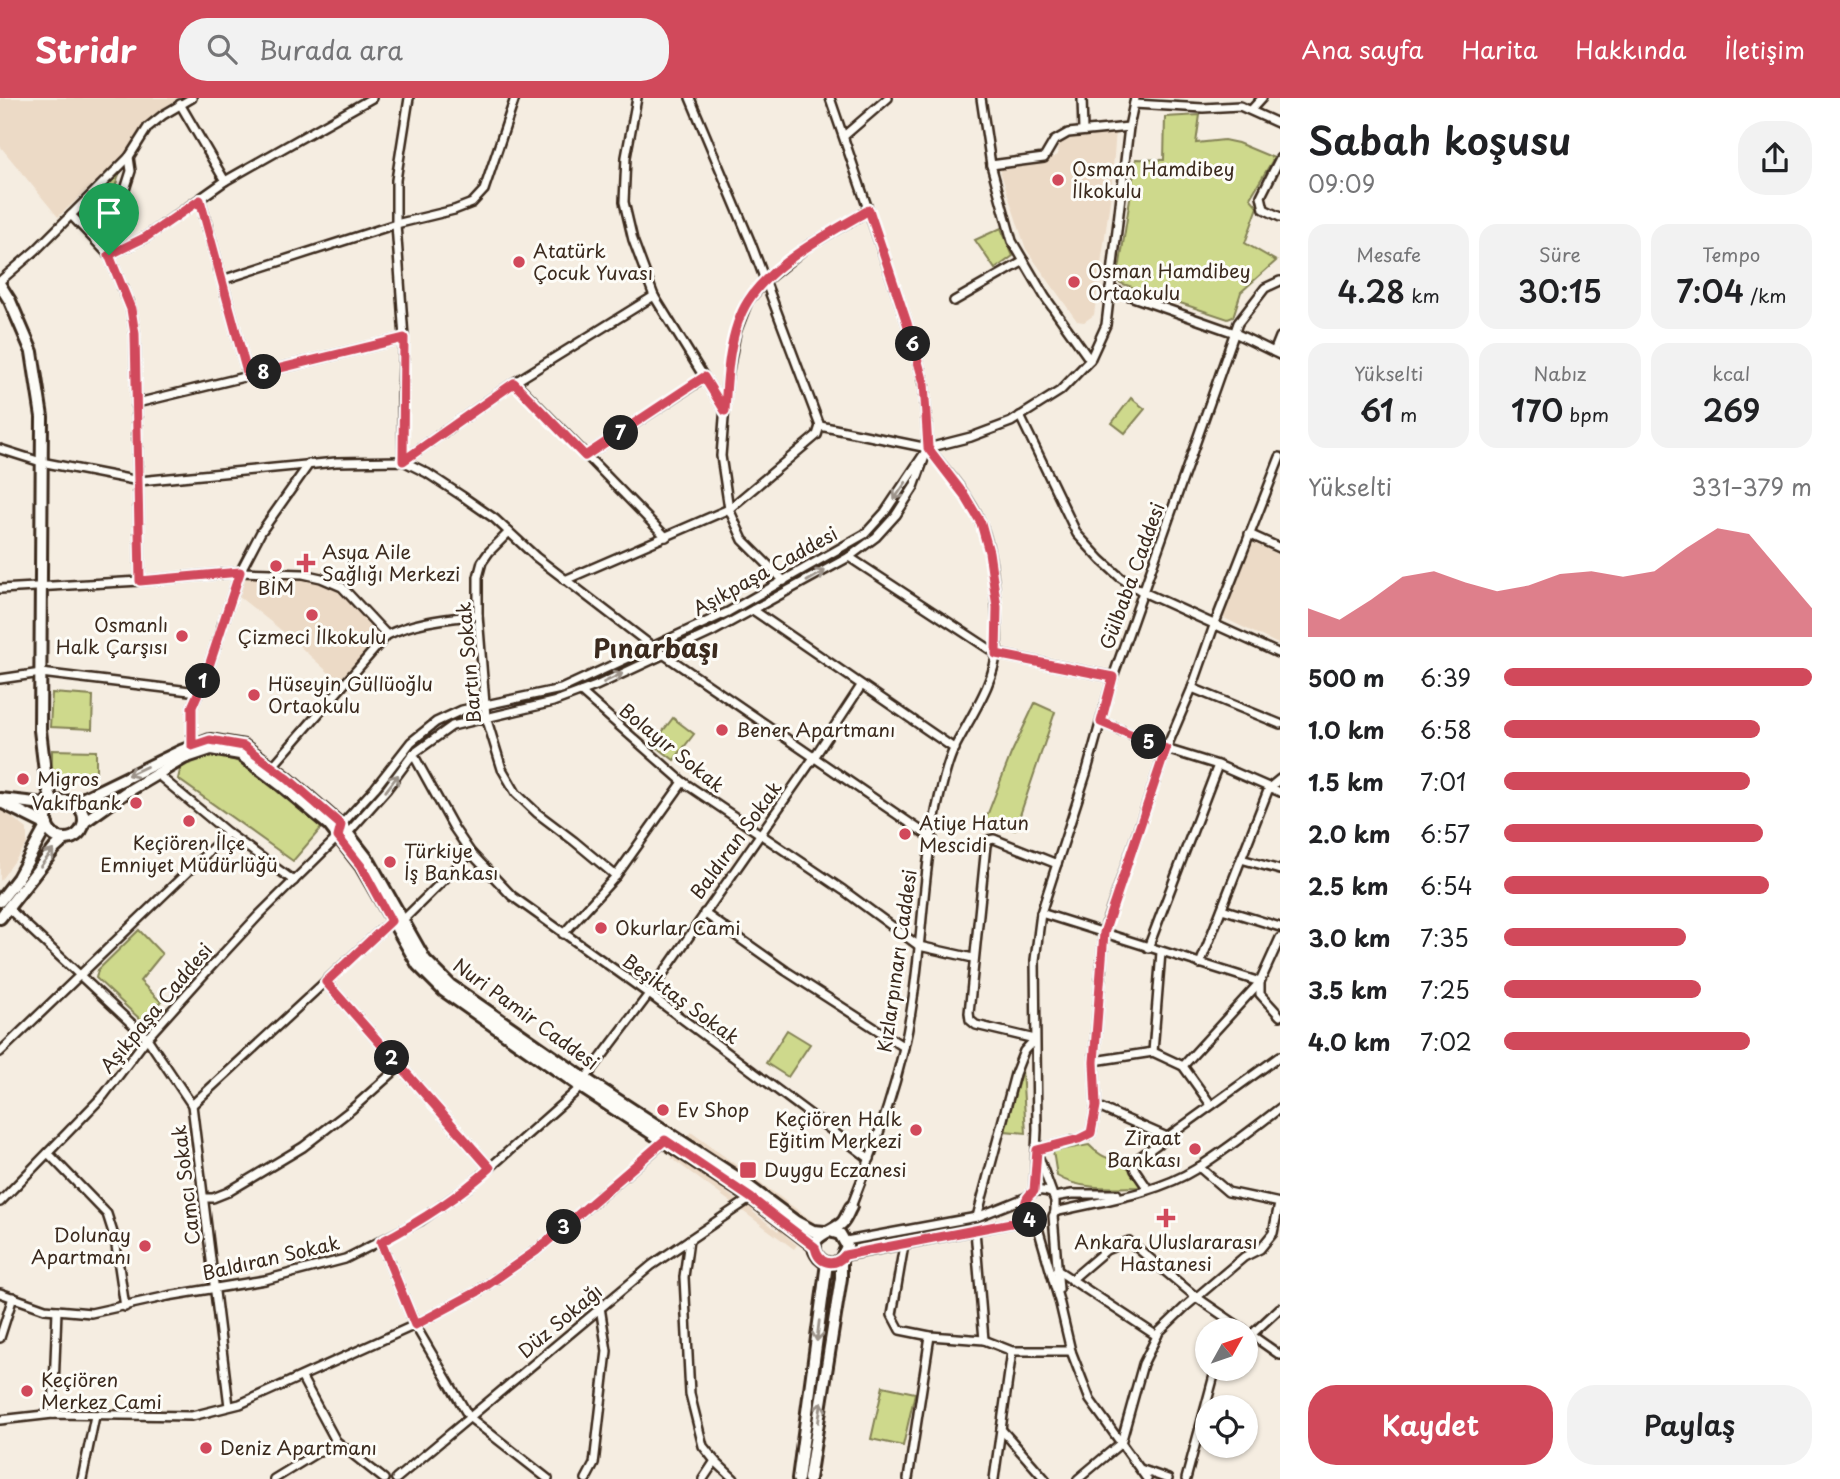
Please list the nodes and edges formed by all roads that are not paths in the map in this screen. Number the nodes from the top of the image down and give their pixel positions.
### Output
1 (192, 98) edge
2 (372, 98) edge
3 (409, 98) edge
4 (515, 98) edge
5 (637, 98) edge
6 (690, 98) edge
7 (830, 98) edge
8 (888, 98) edge
9 (981, 98) edge
10 (1082, 98) edge
11 (1204, 98) edge
12 (1262, 98) edge
13 (1134, 101) edge
14 (180, 104) junction
15 (1203, 108) junction
16 (1251, 110) junction
17 (1280, 124) edge
18 (1129, 127) junction
19 (1083, 131) junction
20 (844, 136) junction
21 (129, 157) junction
22 (1280, 158) edge
23 (990, 165) junction
24 (225, 181) junction
25 (200, 200) junction
26 (869, 210) junction
27 (71, 215) junction
28 (1280, 218) edge
29 (396, 224) junction
30 (109, 255) junction
31 (1024, 261) junction
32 (222, 280) junction
33 (765, 281) junction
34 (1280, 281) edge
35 (0, 283) edge
36 (1110, 289) junction
37 (654, 296) junction
38 (954, 300) dead end
39 (1235, 334) junction
40 (1280, 337) edge
41 (404, 338) junction
42 (1277, 353) edge
43 (1090, 360) junction
44 (248, 376) junction
45 (704, 377) junction
46 (514, 383) junction
47 (137, 403) junction
48 (725, 411) junction
49 (1020, 416) junction
50 (820, 426) junction
51 (928, 448) junction
52 (0, 450) edge
53 (585, 456) junction
54 (1280, 457) edge
55 (403, 461) junction
56 (41, 462) junction
57 (309, 464) junction
58 (139, 481) junction
59 (729, 509) junction
60 (509, 532) junction
61 (1250, 534) junction
62 (666, 537) junction
63 (1280, 548) edge
64 (849, 557) junction
65 (240, 572) junction
66 (565, 580) junction
67 (140, 581) junction
68 (784, 582) junction
69 (41, 587) junction
70 (0, 589) edge
71 (1143, 592) junction
72 (753, 610) junction
73 (478, 615) junction
74 (1215, 623) junction
75 (387, 635) junction
76 (653, 647) junction
77 (664, 654) junction
78 (996, 654) junction
79 (1280, 654) edge
80 (41, 673) junction
81 (1113, 677) junction
82 (0, 679) edge
83 (861, 686) junction
84 (1192, 688) junction
85 (198, 692) junction
86 (581, 692) junction
87 (485, 706) junction
88 (486, 717) junction
89 (1101, 722) junction
90 (1280, 724) edge
91 (192, 746) junction
92 (954, 749) junction
93 (1166, 749) junction
94 (413, 754) junction
95 (815, 756) junction
96 (1218, 765) junction
97 (272, 767) junction
98 (157, 774) junction
99 (1280, 779) edge
100 (683, 782) junction
101 (1269, 788) junction
102 (1280, 792) edge
103 (0, 801) edge
104 (74, 803) junction
105 (54, 805) junction
106 (85, 822) junction
107 (47, 825) junction
108 (342, 832) junction
109 (228, 833) junction
110 (761, 834) junction
111 (65, 839) junction
112 (933, 839) junction
113 (471, 853) junction
114 (1241, 859) junction
115 (1057, 864) junction
116 (1280, 870) edge
117 (616, 876) junction
118 (294, 881) junction
119 (4, 905) edge
120 (1222, 909) junction
121 (704, 913) junction
122 (1041, 913) junction
123 (0, 918) edge
124 (397, 921) junction
125 (1280, 927) edge
126 (1104, 933) junction
127 (563, 934) junction
128 (1280, 938) edge
129 (919, 946) junction
130 (1149, 948) junction
131 (1161, 952) junction
132 (973, 958) junction
133 (1200, 964) junction
134 (79, 975) junction
135 (326, 982) junction
136 (1260, 982) junction
137 (649, 994) junction
138 (1280, 1016) edge
139 (146, 1038) junction
140 (1035, 1039) junction
141 (904, 1047) junction
142 (0, 1052) edge
143 (1153, 1052) junction
144 (1280, 1056) edge
145 (1094, 1062) junction
146 (1183, 1066) junction
147 (399, 1067) junction
148 (583, 1083) junction
149 (192, 1105) junction
150 (1211, 1105) junction
151 (1096, 1106) junction
152 (1280, 1108) edge
153 (1167, 1137) junction
154 (665, 1140) junction
155 (1037, 1150) junction
156 (48, 1153) junction
157 (870, 1159) junction
158 (1199, 1167) junction
159 (490, 1168) junction
160 (1148, 1189) junction
161 (1031, 1194) junction
162 (1052, 1195) junction
163 (1128, 1195) junction
164 (204, 1198) junction
165 (751, 1198) junction
166 (0, 1202) edge
167 (1279, 1204) edge
168 (851, 1207) junction
169 (1054, 1214) junction
170 (977, 1217) junction
171 (1034, 1220) junction
172 (975, 1230) junction
173 (827, 1232) junction
174 (690, 1240) junction
175 (845, 1241) junction
176 (381, 1242) junction
177 (904, 1245) junction
178 (815, 1247) junction
179 (843, 1258) junction
180 (827, 1263) junction
181 (1057, 1270) junction
182 (1071, 1280) junction
183 (215, 1290) junction
184 (0, 1293) edge
185 (13, 1297) junction
186 (1196, 1297) junction
187 (1060, 1304) junction
188 (125, 1307) junction
189 (600, 1307) junction
190 (1280, 1308) edge
191 (57, 1310) junction
192 (1226, 1318) edge
193 (415, 1325) junction
194 (1258, 1325) edge
195 (930, 1336) junction
196 (1157, 1336) junction
197 (0, 1338) edge
198 (984, 1340) junction
199 (1258, 1340) edge
200 (1012, 1351) junction
201 (1071, 1352) junction
202 (1280, 1355) edge
203 (302, 1378) junction
204 (1212, 1381) edge
205 (229, 1406) junction
206 (53, 1414) junction
207 (96, 1416) junction
208 (469, 1417) junction
209 (0, 1420) edge
210 (1001, 1429) junction
211 (336, 1441) junction
212 (1121, 1443) junction
213 (715, 1461) junction
214 (1140, 1469) junction
215 (908, 1478) edge
216 (82, 1479) edge
217 (274, 1479) edge
218 (384, 1479) edge
219 (396, 1479) edge
220 (548, 1479) edge
221 (586, 1479) edge
222 (703, 1479) edge
223 (734, 1479) edge
224 (798, 1479) edge
225 (809, 1479) edge
226 (918, 1479) edge
227 (994, 1479) edge
228 (1045, 1479) edge
229 (1078, 1479) edge
230 (1147, 1479) edge
231 (1168, 1479) edge
232 (1186, 1479) edge

1 - 14 street
2 - 24 street
3 - 29 street
4 - 29 street
5 - 37 street
6 - 33 street
7 - 20 street
8 - 20 street
9 - 23 street
10 - 19 street
11 - 15 street
12 - 16 street
13 - 15 street
13 - 18 street
14 - 21 street
14 - 24 street
15 - 16 street
16 - 17 street
18 - 19 street
18 - 36 street
19 - 23 street
20 - 26 street
21 - 27 street
21 - 30 street
22 - 28 street
23 - 31 street
24 - 25 street
25 - 30 street
25 - 32 street
26 - 33 street
26 - 51 street
27 - 30 street
27 - 35 street
29 - 32 street
29 - 41 street
30 - 47 street
31 - 38 street
31 - 43 street
32 - 44 street
33 - 48 street
33 - 50 street
34 - 39 street, Gülbaba Caddesi
35 - 56 main road
36 - 39 street
36 - 43 street
37 - 45 street
37 - 46 street
39 - 42 street
39 - 71 street, Gülbaba Caddesi
40 - 42 street
41 - 44 street
41 - 55 street
43 - 49 street
44 - 47 street
45 - 48 street
45 - 53 street
46 - 53 street
46 - 55 street
47 - 58 street
48 - 59 street
49 - 51 street
49 - 71 street
50 - 51 street
50 - 59 street
51 - 64 street, Aşıkpaşa Caddesi
51 -> 68 street, Aşıkpaşa Caddesi
51 - 78 street, Kızlarpınarı Caddesi
52 - 56 street
53 - 62 street
54 - 61 street
55 - 57 street
55 - 60 street
56 - 58 street
56 - 69 main road
57 - 58 street
57 - 65 street
58 - 67 street
59 - 62 street
59 - 68 street
60 - 66 street
60 - 73 street, Bartın Sokak
61 - 63 street
61 - 74 street
62 - 66 street
72 -> 64 street, Aşıkpaşa Caddesi
64 - 78 street
65 - 67 street
65 - 75 street
65 - 85 street
66 - 76 street
67 - 69 street
68 - 76 street, Aşıkpaşa Caddesi
69 - 70 street
69 - 80 main road
71 - 74 street
71 - 81 street, Gülbaba Caddesi
72 - 77 street, Aşıkpaşa Caddesi
72 - 83 street
73 - 75 street
73 - 87 street, Bartın Sokak
74 - 79 street
74 - 84 street
75 - 97 street
76 - 77 street
76 - 87 street, Aşıkpaşa Caddesi
86 -> 77 street, Aşıkpaşa Caddesi
77 - 95 street
78 - 81 street
78 - 92 street, Kızlarpınarı Caddesi
80 - 82 street
80 - 85 street
80 - 105 main road
81 - 89 street, Gülbaba Caddesi
83 - 92 street
83 - 95 street, Baldıran Sokak
84 - 90 street
84 - 93 street
85 - 91 street
86 - 88 street, Aşıkpaşa Caddesi
86 - 100 street, Bolayır Sokak
87 - 88 street, Bartın Sokak
87 - 108 street, Aşıkpaşa Caddesi
88 - 94 street, Aşıkpaşa Caddesi
88 - 117 street, Bartın Sokak
89 - 93 street
89 - 115 street, Gülbaba Caddesi
91 - 97 main road, Nuri Pamir Caddesi
91 -> 104 main road, Nuri Pamir Caddesi
92 - 112 street, Kızlarpınarı Caddesi
93 - 96 street
93 - 126 street
108 -> 94 street, Aşıkpaşa Caddesi
94 - 113 street, Beşiktaş Sokak
95 - 110 street, Baldıran Sokak
95 - 112 street
96 - 101 street
96 - 130 street
97 - 108 main road, Nuri Pamir Caddesi
98 - 106 main road, Nuri Pamir Caddesi
98 - 108 main road, Nuri Pamir Caddesi
98 - 109 street
99 - 101 street
100 - 110 street, Bolayır Sokak
100 - 117 street
101 - 102 street
101 - 114 street
103 - 105 main road
103 - 107 main road
104 - 105 main road
104 - 106 main road
105 - 107 main road
106 - 111 main road
107 - 111 main road
107 - 119 main road
108 - 118 street, Aşıkpaşa Caddesi
108 - 124 main road, Nuri Pamir Caddesi
109 - 118 street
109 - 134 street
110 - 121 street, Baldıran Sokak
110 - 129 street, Bolayır Sokak
119 -> 111 main road
112 - 129 street, Kızlarpınarı Caddesi
113 - 124 street
113 - 127 street, Beşiktaş Sokak
114 - 116 street
114 - 120 street
115 - 122 street, Gülbaba Caddesi
115 - 132 street
117 - 127 street
118 - 139 street, Aşıkpaşa Caddesi
119 - 123 main road
119 - 134 street, Camcı Sokak
120 - 125 street
120 - 133 street
121 - 137 street, Baldıran Sokak
121 - 141 street
122 - 126 street
122 - 140 street, Gülbaba Caddesi
124 - 135 street
124 - 148 main road, Nuri Pamir Caddesi
126 - 130 street
126 - 145 street
127 - 137 street, Beşiktaş Sokak
128 - 136 street
129 - 132 street
129 - 141 street, Kızlarpınarı Caddesi
130 - 131 street
131 - 133 street
131 - 143 street
132 - 140 street
133 - 136 street
134 - 139 street, Camcı Sokak
134 - 142 street
135 - 147 street
135 - 149 street
136 - 138 street
136 - 146 street
137 - 148 street, Baldıran Sokak
137 - 157 street, Beşiktaş Sokak
139 - 149 street, Camcı Sokak
139 - 156 street, Aşıkpaşa Caddesi
140 - 155 street, Gülbaba Caddesi
140 - 170 street
141 - 157 street, Kızlarpınarı Caddesi
143 - 145 street
143 - 146 street
144 - 150 street
145 - 151 street
146 - 150 street
147 - 159 street
147 - 164 street
148 - 154 main road, Nuri Pamir Caddesi
148 - 159 street, Baldıran Sokak
148 - 173 main road, Nuri Pamir Caddesi
149 - 164 street, Camcı Sokak
150 - 153 street
151 - 153 street
151 - 155 street
152 - 158 street
153 - 160 street
154 - 165 main road, Nuri Pamir Caddesi
154 - 193 street
155 - 161 street
155 - 162 street
156 - 166 street, Aşıkpaşa Caddesi
156 - 188 street
157 - 168 street, Kızlarpınarı Caddesi
158 - 160 street
158 - 167 street
159 - 176 street, Baldıran Sokak
160 - 163 street
161 - 162 street
161 - 170 street
161 - 171 street
162 - 163 street
162 - 169 street
163 - 169 street
164 - 183 street, Camcı Sokak
165 - 174 street, Düz Sokağı
165 - 178 main road, Nuri Pamir Caddesi
167 - 186 street
168 - 173 main road
168 - 175 main road
169 - 171 street
169 - 181 street
170 - 175 street
171 - 172 street
171 - 187 street
172 - 177 street
172 - 198 street
173 - 175 main road
173 - 178 main road
174 - 189 street, Düz Sokağı
174 - 213 street
175 - 179 main road
176 - 183 street, Baldıran Sokak
176 - 193 street
177 - 179 street
177 - 195 street
178 - 180 main road
179 - 180 main road
225 -> 179 main road
180 -> 224 main road
181 - 182 street
181 - 187 street
182 - 186 street
182 - 196 street
183 - 188 street, Baldıran Sokak
183 - 205 street, Camcı Sokak
184 - 185 street, Baldıran Sokak
185 - 191 street, Baldıran Sokak
185 - 197 street
186 - 192 street
186 - 196 street
187 - 201 street
188 - 191 street, Baldıran Sokak
189 - 208 street, Düz Sokağı
189 - 221 street
190 - 194 street
191 - 206 street
193 - 203 street
193 - 208 street
195 - 198 street
195 - 215 street
196 - 212 street
198 - 200 street
199 - 202 street
200 - 201 street
200 - 210 street
201 - 212 street
203 - 205 street
203 - 211 street
204 - 232 street
205 - 207 street
206 - 207 street
206 - 209 street
207 - 216 street
208 - 219 street, Düz Sokağı
208 - 220 street
210 - 227 street
210 - 228 street
211 - 217 street
211 - 218 street
212 - 214 street
212 - 229 street
213 - 222 street
213 - 223 street
214 - 230 street
214 - 231 street
215 - 226 street

